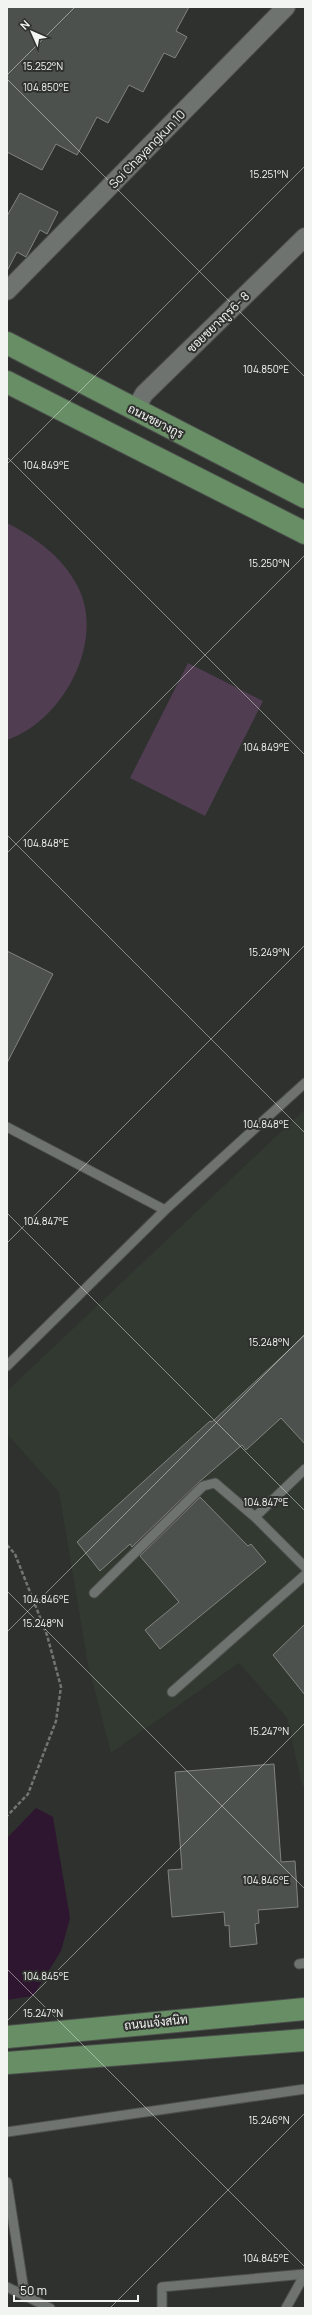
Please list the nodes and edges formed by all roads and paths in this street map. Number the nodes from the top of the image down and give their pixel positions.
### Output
1 (286, 7) edge
2 (305, 237) edge
3 (7, 291) edge
4 (7, 343) edge
5 (7, 382) edge
6 (135, 410) junction
7 (305, 497) edge
8 (305, 533) edge
9 (305, 1083) edge
10 (7, 1127) edge
11 (165, 1210) junction
12 (7, 1366) edge
13 (305, 1469) edge
14 (255, 1517) junction
15 (7, 1545) edge
16 (305, 1567) edge
17 (305, 1575) edge
18 (94, 1594) dead end
19 (172, 1692) dead end
20 (7, 1816) edge
21 (305, 2009) edge
22 (7, 2037) edge
23 (305, 2040) edge
24 (7, 2063) edge
25 (305, 2089) edge
26 (7, 2132) edge
27 (7, 2182) edge
28 (305, 2274) edge
29 (7, 2287) edge
30 (25, 2297) junction
31 (50, 2308) edge
32 (162, 2308) edge
33 (286, 2308) edge

1 - 3 street, Soi Chayangkun 10
2 - 6 street, ซอยชยางกูร6- 8
4 - 6 main road, ถนนชยางกูร
5 - 8 main road
6 - 7 main road, ถนนชยางกูร
9 - 11 lane
10 - 11 lane
11 - 12 lane
13 - 14 lane
14 - 16 lane
14 - 18 lane
15 - 20 path
17 - 19 lane
21 - 22 main road, ถนนแจ้งสนิท
23 - 24 main road
25 - 26 lane
27 - 30 lane
28 - 32 lane
28 - 33 lane
29 - 30 lane
30 - 31 lane

